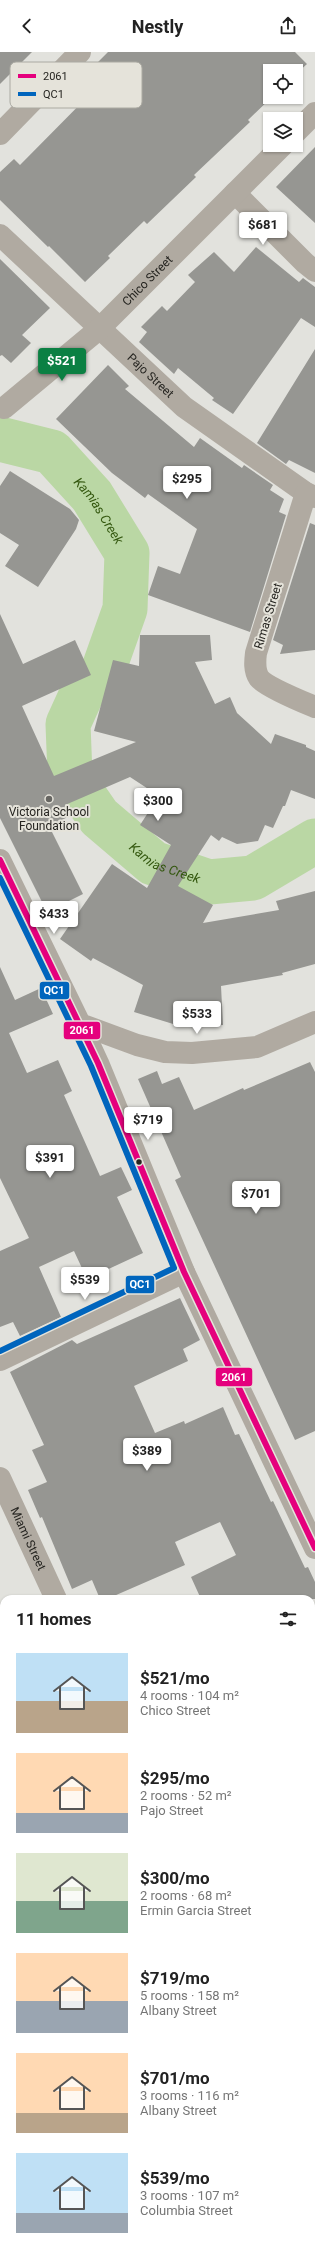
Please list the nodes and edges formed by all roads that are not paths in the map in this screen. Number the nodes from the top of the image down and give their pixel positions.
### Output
1 (80, 52) edge
2 (70, 62) edge
3 (25, 108) edge
4 (315, 113) edge
5 (303, 125) edge
6 (0, 134) edge
7 (276, 152) edge
8 (235, 193) junction
9 (0, 236) edge
10 (315, 271) edge
11 (99, 329) junction
12 (4, 408) dead end
13 (310, 495) edge
14 (315, 707) edge
15 (0, 860) edge
16 (315, 1022) edge
17 (80, 1024) junction
18 (184, 1272) junction
19 (0, 1360) edge
20 (0, 1478) edge
21 (315, 1548) edge
22 (54, 1595) edge

1 - 2 street
3 - 6 street
4 - 5 street
7 - 8 street, Chico Street
8 - 10 street
8 - 11 street, Chico Street
9 - 11 street, Pajo Street
11 - 12 street, Chico Street
11 - 13 street, Pajo Street
13 - 14 street, Rimas Street
15 - 17 street
16 - 17 street
17 - 18 street
18 - 19 street
18 - 21 street
20 - 22 street, Miami Street

